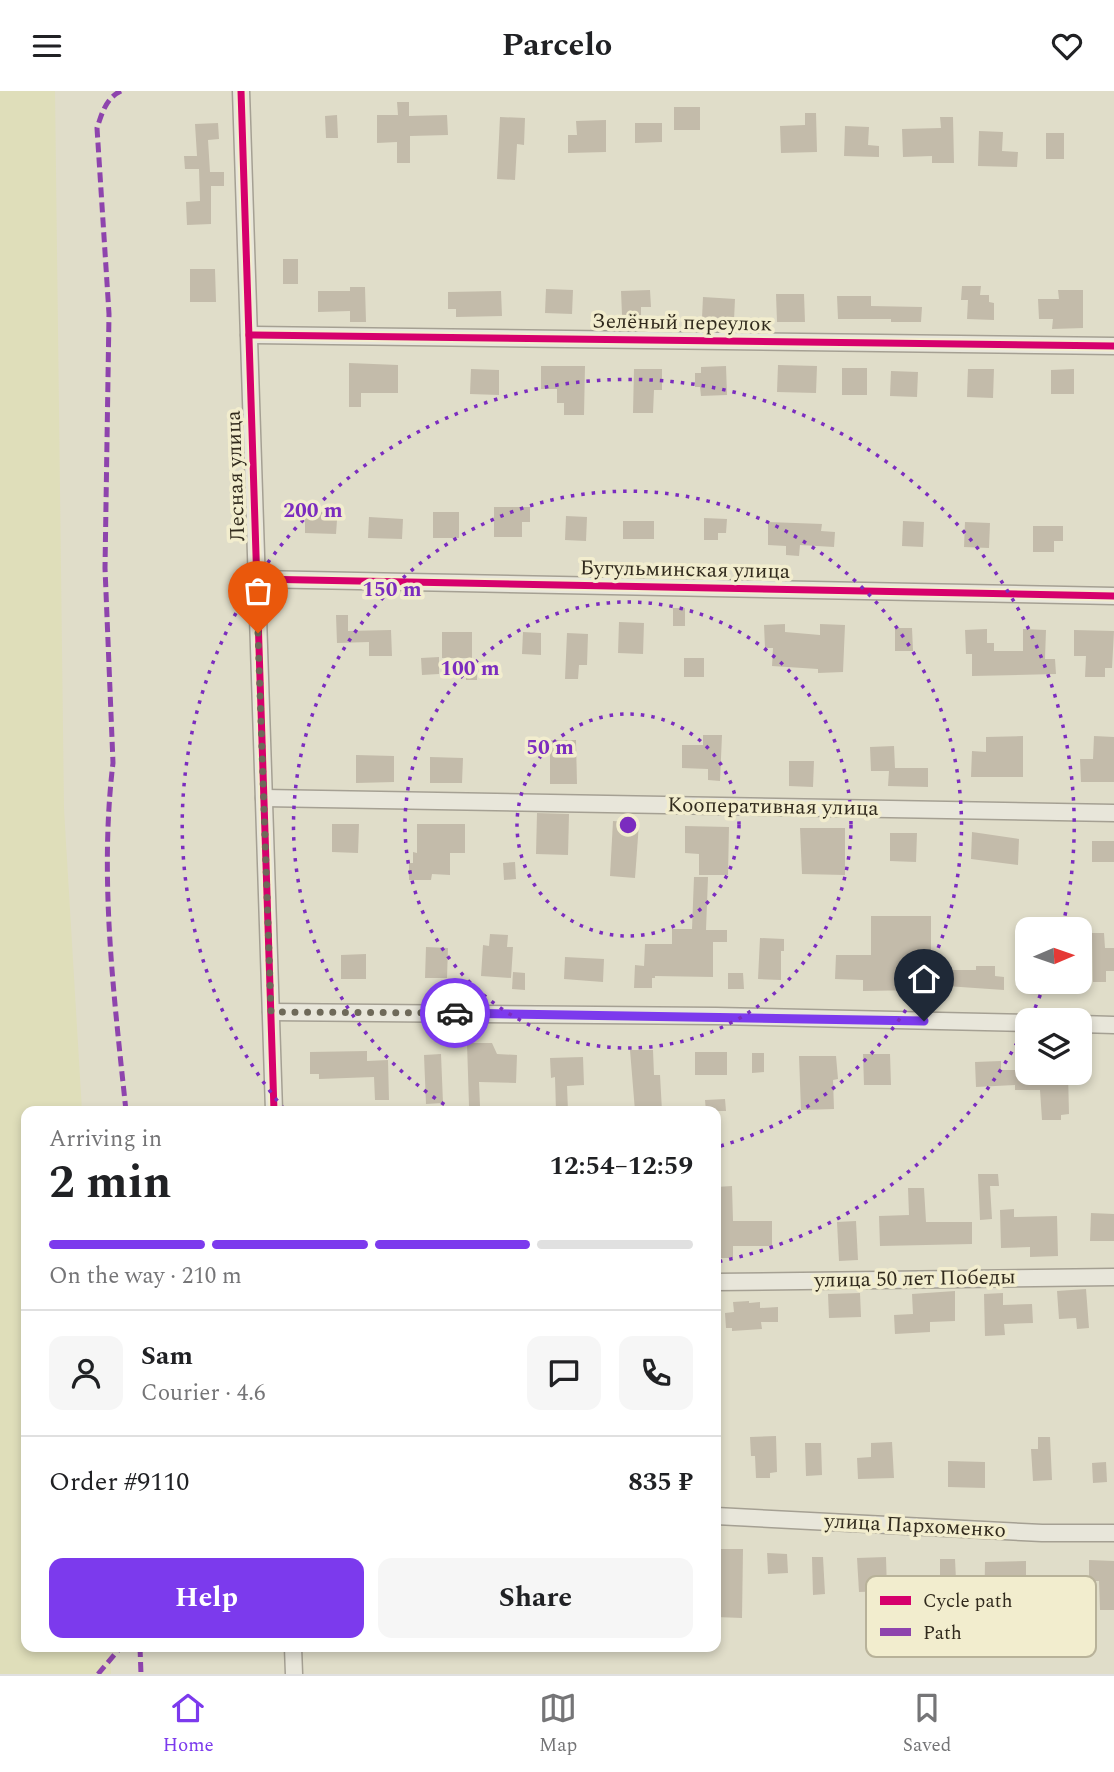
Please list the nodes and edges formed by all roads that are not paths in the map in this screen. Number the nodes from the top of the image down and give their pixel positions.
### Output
1 (242, 91) edge
2 (249, 335) junction
3 (1114, 346) edge
4 (256, 579) junction
5 (1114, 596) edge
6 (264, 798) junction
7 (1114, 813) edge
8 (271, 1012) junction
9 (1015, 1023) edge
10 (1092, 1024) edge
11 (1114, 1025) edge
12 (274, 1106) edge
13 (1114, 1277) edge
14 (721, 1282) edge
15 (721, 1516) edge
16 (1114, 1533) edge
17 (293, 1652) edge
18 (294, 1674) edge

1 - 2 street, Лесная улица
2 - 3 street, Зелёный переулок
2 - 4 street, Лесная улица
4 - 5 street, Бугульминская улица
4 - 6 street, Лесная улица
6 - 7 street, Кооперативная улица
6 - 8 street, Лесная улица
8 - 9 street
8 - 12 street, Лесная улица
10 - 11 street
13 - 14 street, улица 50 лет Победы
15 - 16 street, улица Пархоменко
17 - 18 street

